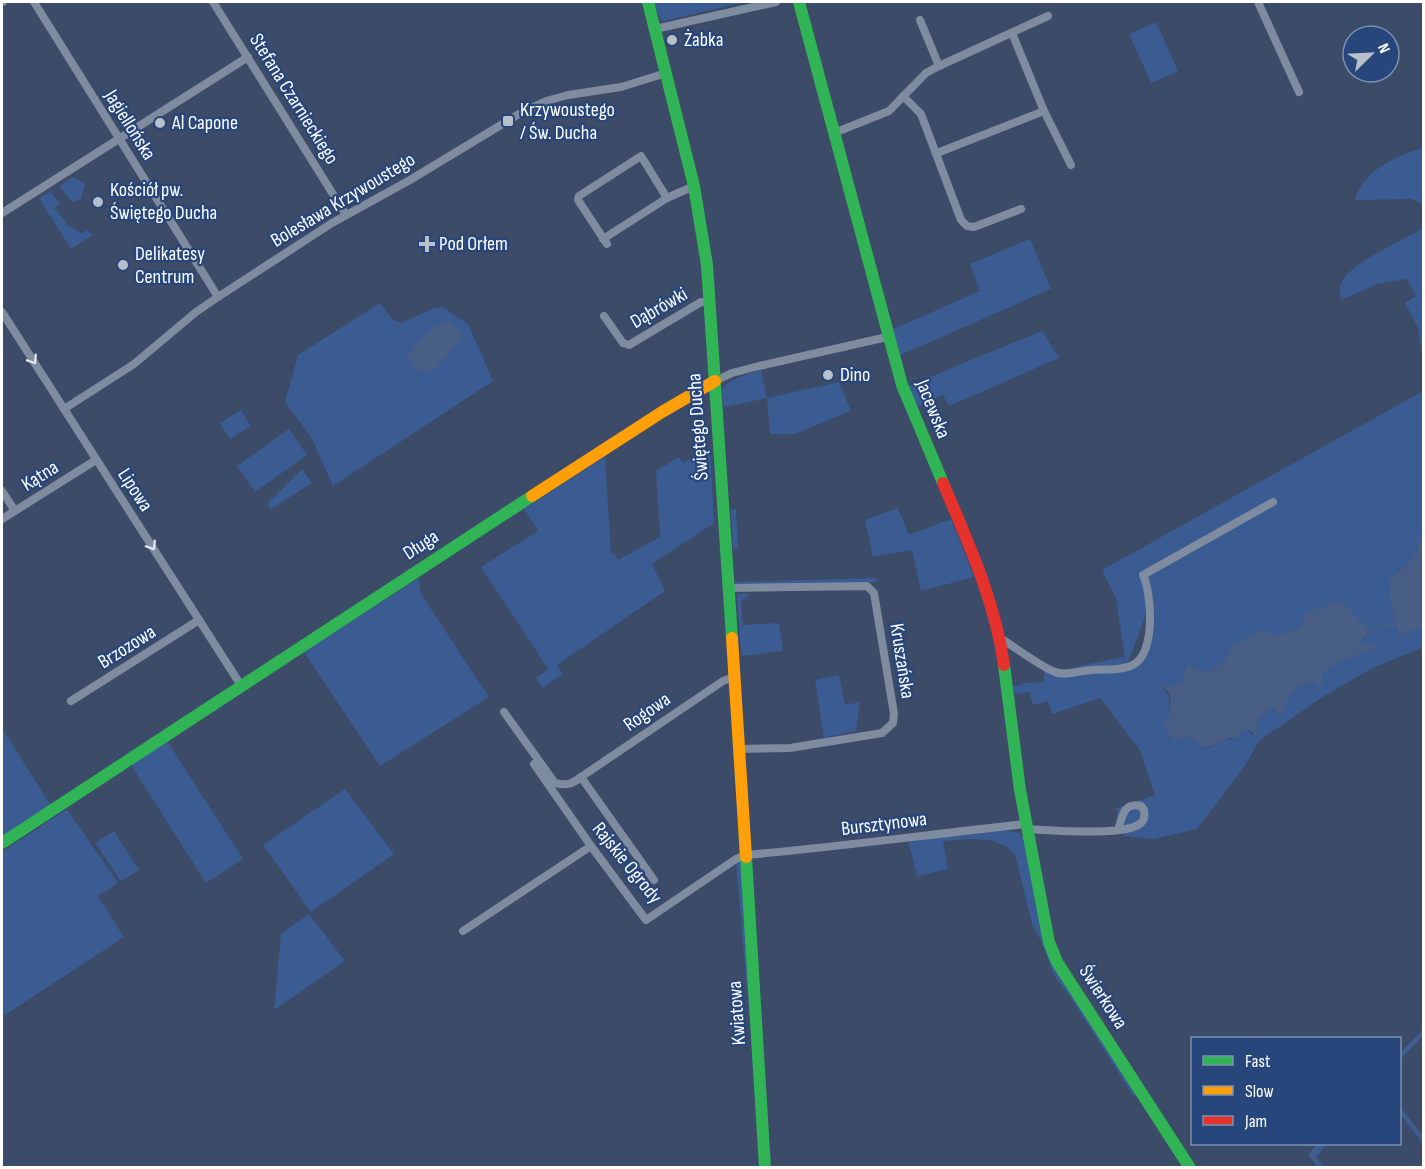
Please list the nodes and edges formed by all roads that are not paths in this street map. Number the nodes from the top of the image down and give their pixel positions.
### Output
1 (33, 2) edge
2 (213, 2) edge
3 (648, 2) edge
4 (776, 2) edge
5 (799, 2) edge
6 (1258, 2) edge
7 (1048, 16) dead end
8 (920, 20) dead end
9 (655, 29) junction
10 (1012, 33) junction
11 (248, 57) junction
12 (939, 66) junction
13 (666, 73) junction
14 (1299, 92) dead end
15 (903, 96) junction
16 (1044, 111) junction
17 (834, 133) junction
18 (119, 139) junction
19 (937, 153) junction
20 (1071, 165) dead end
21 (694, 186) junction
22 (667, 198) junction
23 (1021, 209) dead end
24 (2, 213) edge
25 (346, 215) junction
26 (218, 297) junction
27 (710, 302) junction
28 (2, 312) edge
29 (604, 316) dead end
30 (887, 337) junction
31 (715, 381) junction
32 (64, 409) junction
33 (96, 460) junction
34 (2, 491) edge
35 (1273, 502) dead end
36 (15, 511) junction
37 (2, 519) edge
38 (728, 588) junction
39 (200, 620) junction
40 (1000, 638) junction
41 (734, 677) junction
42 (242, 687) junction
43 (71, 701) dead end
44 (504, 712) dead end
45 (739, 749) junction
46 (534, 764) dead end
47 (581, 777) junction
48 (1026, 827) junction
49 (1118, 830) dead end
50 (2, 843) edge
51 (591, 846) junction
52 (746, 855) junction
53 (654, 880) dead end
54 (463, 931) dead end
55 (765, 1167) edge
56 (1190, 1167) edge

1 - 18 street, Jagiellońska
2 - 11 street, Stefana Czarnieckiego
3 - 9 street, Świętego Ducha
4 - 9 street
5 - 17 street, Jacewska
6 - 14 street
7 - 10 street
8 - 12 street
9 - 13 street, Świętego Ducha
10 - 12 street
10 - 16 street
11 - 18 street
11 - 25 street, Stefana Czarnieckiego
12 - 15 street
13 - 21 street, Świętego Ducha
13 - 25 street, Bolesława Krzywoustego
15 - 17 street
15 - 19 street
16 - 19 street
16 - 20 street
17 - 30 street, Jacewska
18 - 24 street
18 - 26 street, Jagiellońska
19 - 23 street
21 - 22 street
21 - 27 street, Świętego Ducha
22 - 22 street
25 - 26 street, Bolesława Krzywoustego
26 - 32 street, Bolesława Krzywoustego
27 - 29 street, Dąbrówki
27 - 31 street, Świętego Ducha
28 -> 32 street, Lipowa
30 - 31 street, Długa
30 - 40 street, Jacewska
31 - 38 street, Świętego Ducha
31 - 42 street, Długa
32 - 33 street, Lipowa
33 - 36 street, Kątna
33 -> 39 street, Lipowa
34 - 36 street
35 - 40 street
36 - 37 street, Kątna
38 - 41 street, Świętego Ducha
38 - 45 street, Kruszańska
39 - 42 street, Lipowa
39 - 43 street, Brzozowa
40 - 48 street, Jacewska
41 - 45 street, Świętego Ducha
41 - 47 street, Rogowa
42 - 50 street, Długa
44 - 47 street, Rogowa
45 - 52 street, Świętego Ducha
46 - 51 street, Rajskie Ogrody
47 - 53 street
48 - 49 street, Bursztynowa
48 - 52 street, Bursztynowa
48 - 56 street, Świerkowa
51 - 52 street, Rajskie Ogrody
51 - 54 street
52 - 55 street, Kwiatowa

